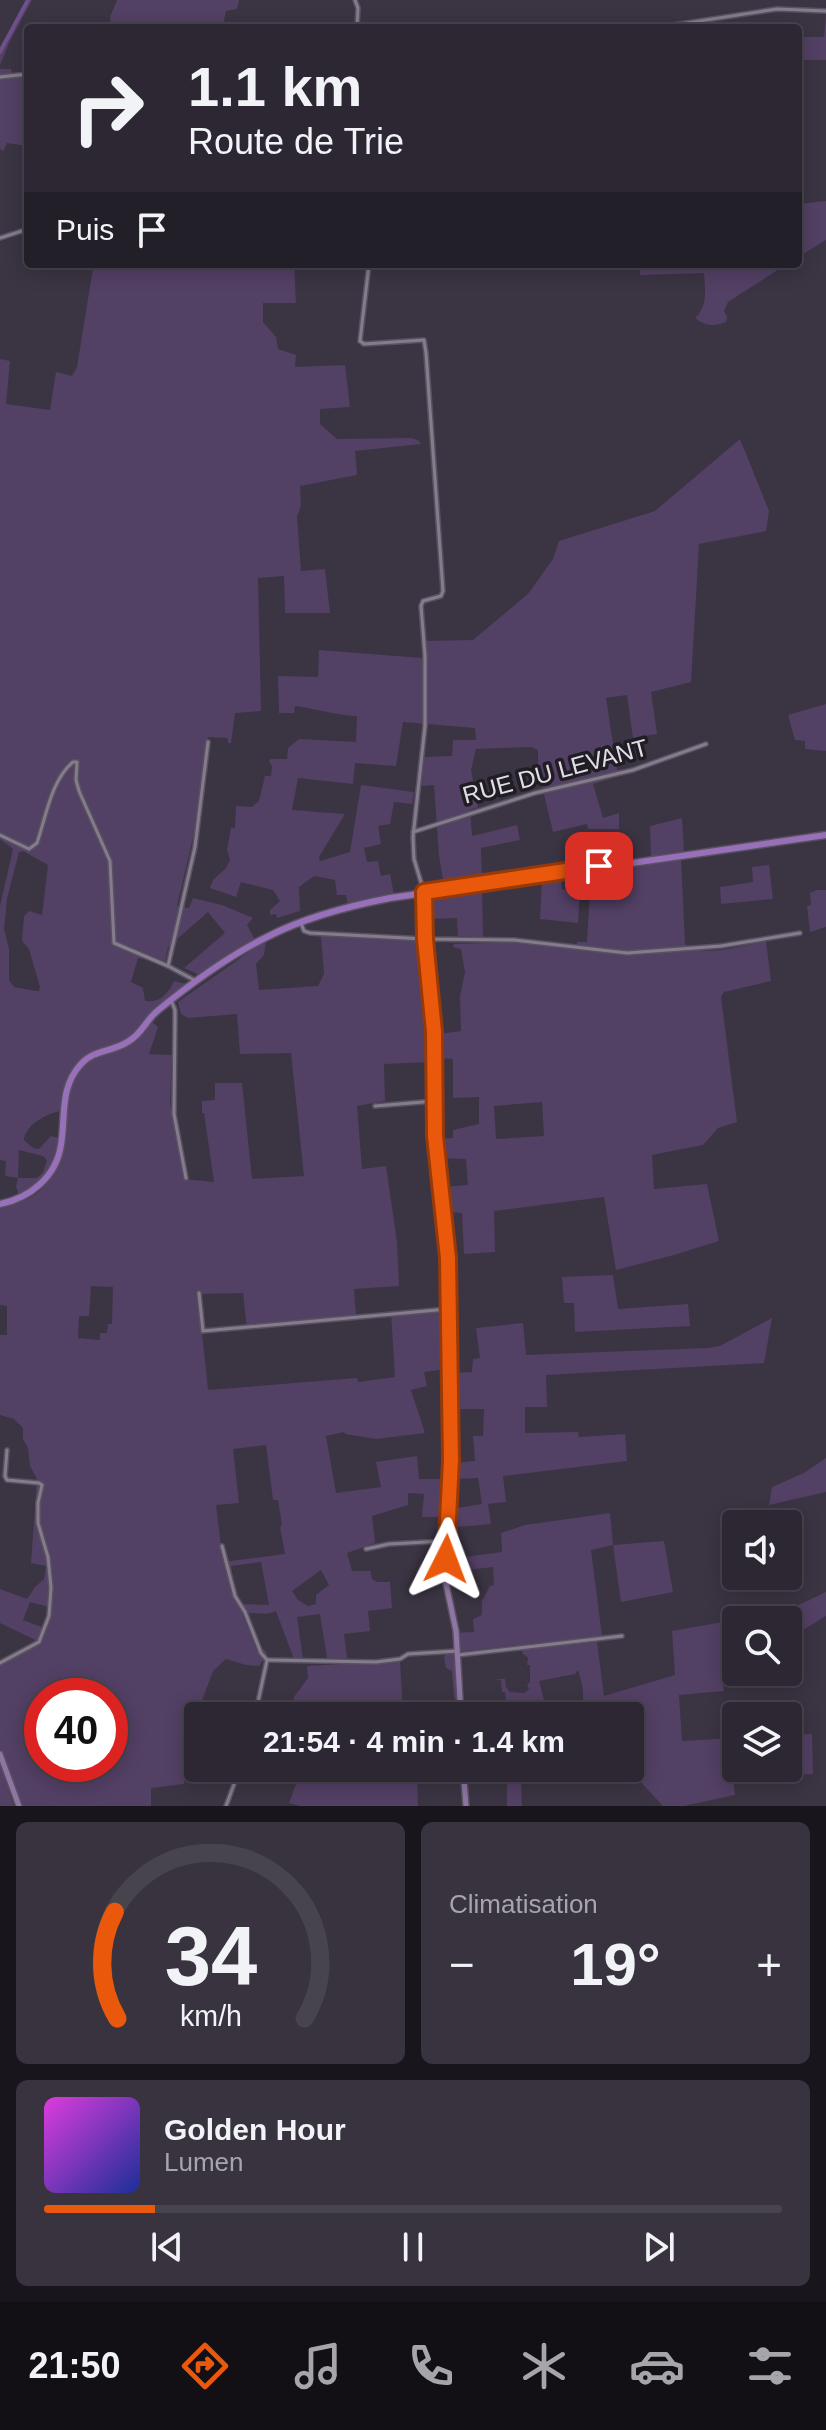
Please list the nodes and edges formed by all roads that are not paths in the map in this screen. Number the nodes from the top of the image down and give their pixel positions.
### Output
1 (355, 0) edge
2 (826, 11) edge
3 (357, 24) edge
4 (680, 24) edge
5 (24, 74) edge
6 (0, 77) edge
7 (24, 230) edge
8 (0, 238) edge
9 (369, 268) edge
10 (208, 742) dead end
11 (706, 744) dead end
12 (413, 832) junction
13 (0, 835) edge
14 (826, 835) edge
15 (424, 892) junction
16 (301, 923) junction
17 (800, 933) dead end
18 (425, 939) junction
19 (168, 966) junction
20 (197, 982) junction
21 (171, 1000) junction
22 (435, 1101) junction
23 (375, 1106) dead end
24 (186, 1178) dead end
25 (0, 1204) edge
26 (199, 1293) dead end
27 (448, 1309) junction
28 (7, 1450) dead end
29 (445, 1541) junction
30 (222, 1546) dead end
31 (366, 1549) dead end
32 (622, 1636) dead end
33 (458, 1653) junction
34 (267, 1660) junction
35 (0, 1663) edge
36 (258, 1702) edge
37 (460, 1702) edge
38 (0, 1754) edge
39 (235, 1782) edge
40 (464, 1782) edge
41 (19, 1806) edge
42 (226, 1806) edge
43 (466, 1806) edge

1 - 3 street
2 - 4 street
5 - 6 street
7 - 8 street
9 - 12 street
10 - 19 street
11 - 12 street, RUE DU LEVANT
12 - 15 street
13 - 19 street
14 - 15 main road
15 - 16 main road
15 - 18 street
16 - 18 street
16 - 20 main road
17 - 18 street
18 - 22 street
19 - 20 street
20 - 21 main road
21 - 24 street
21 - 25 main road
22 - 23 street
22 - 27 street
26 - 27 street
27 - 29 street
28 - 35 street
29 - 31 street
29 - 33 street
30 - 34 street
32 - 33 street
33 - 34 street
33 - 37 street
34 - 36 street
38 - 41 street
39 - 42 street
40 - 43 street

